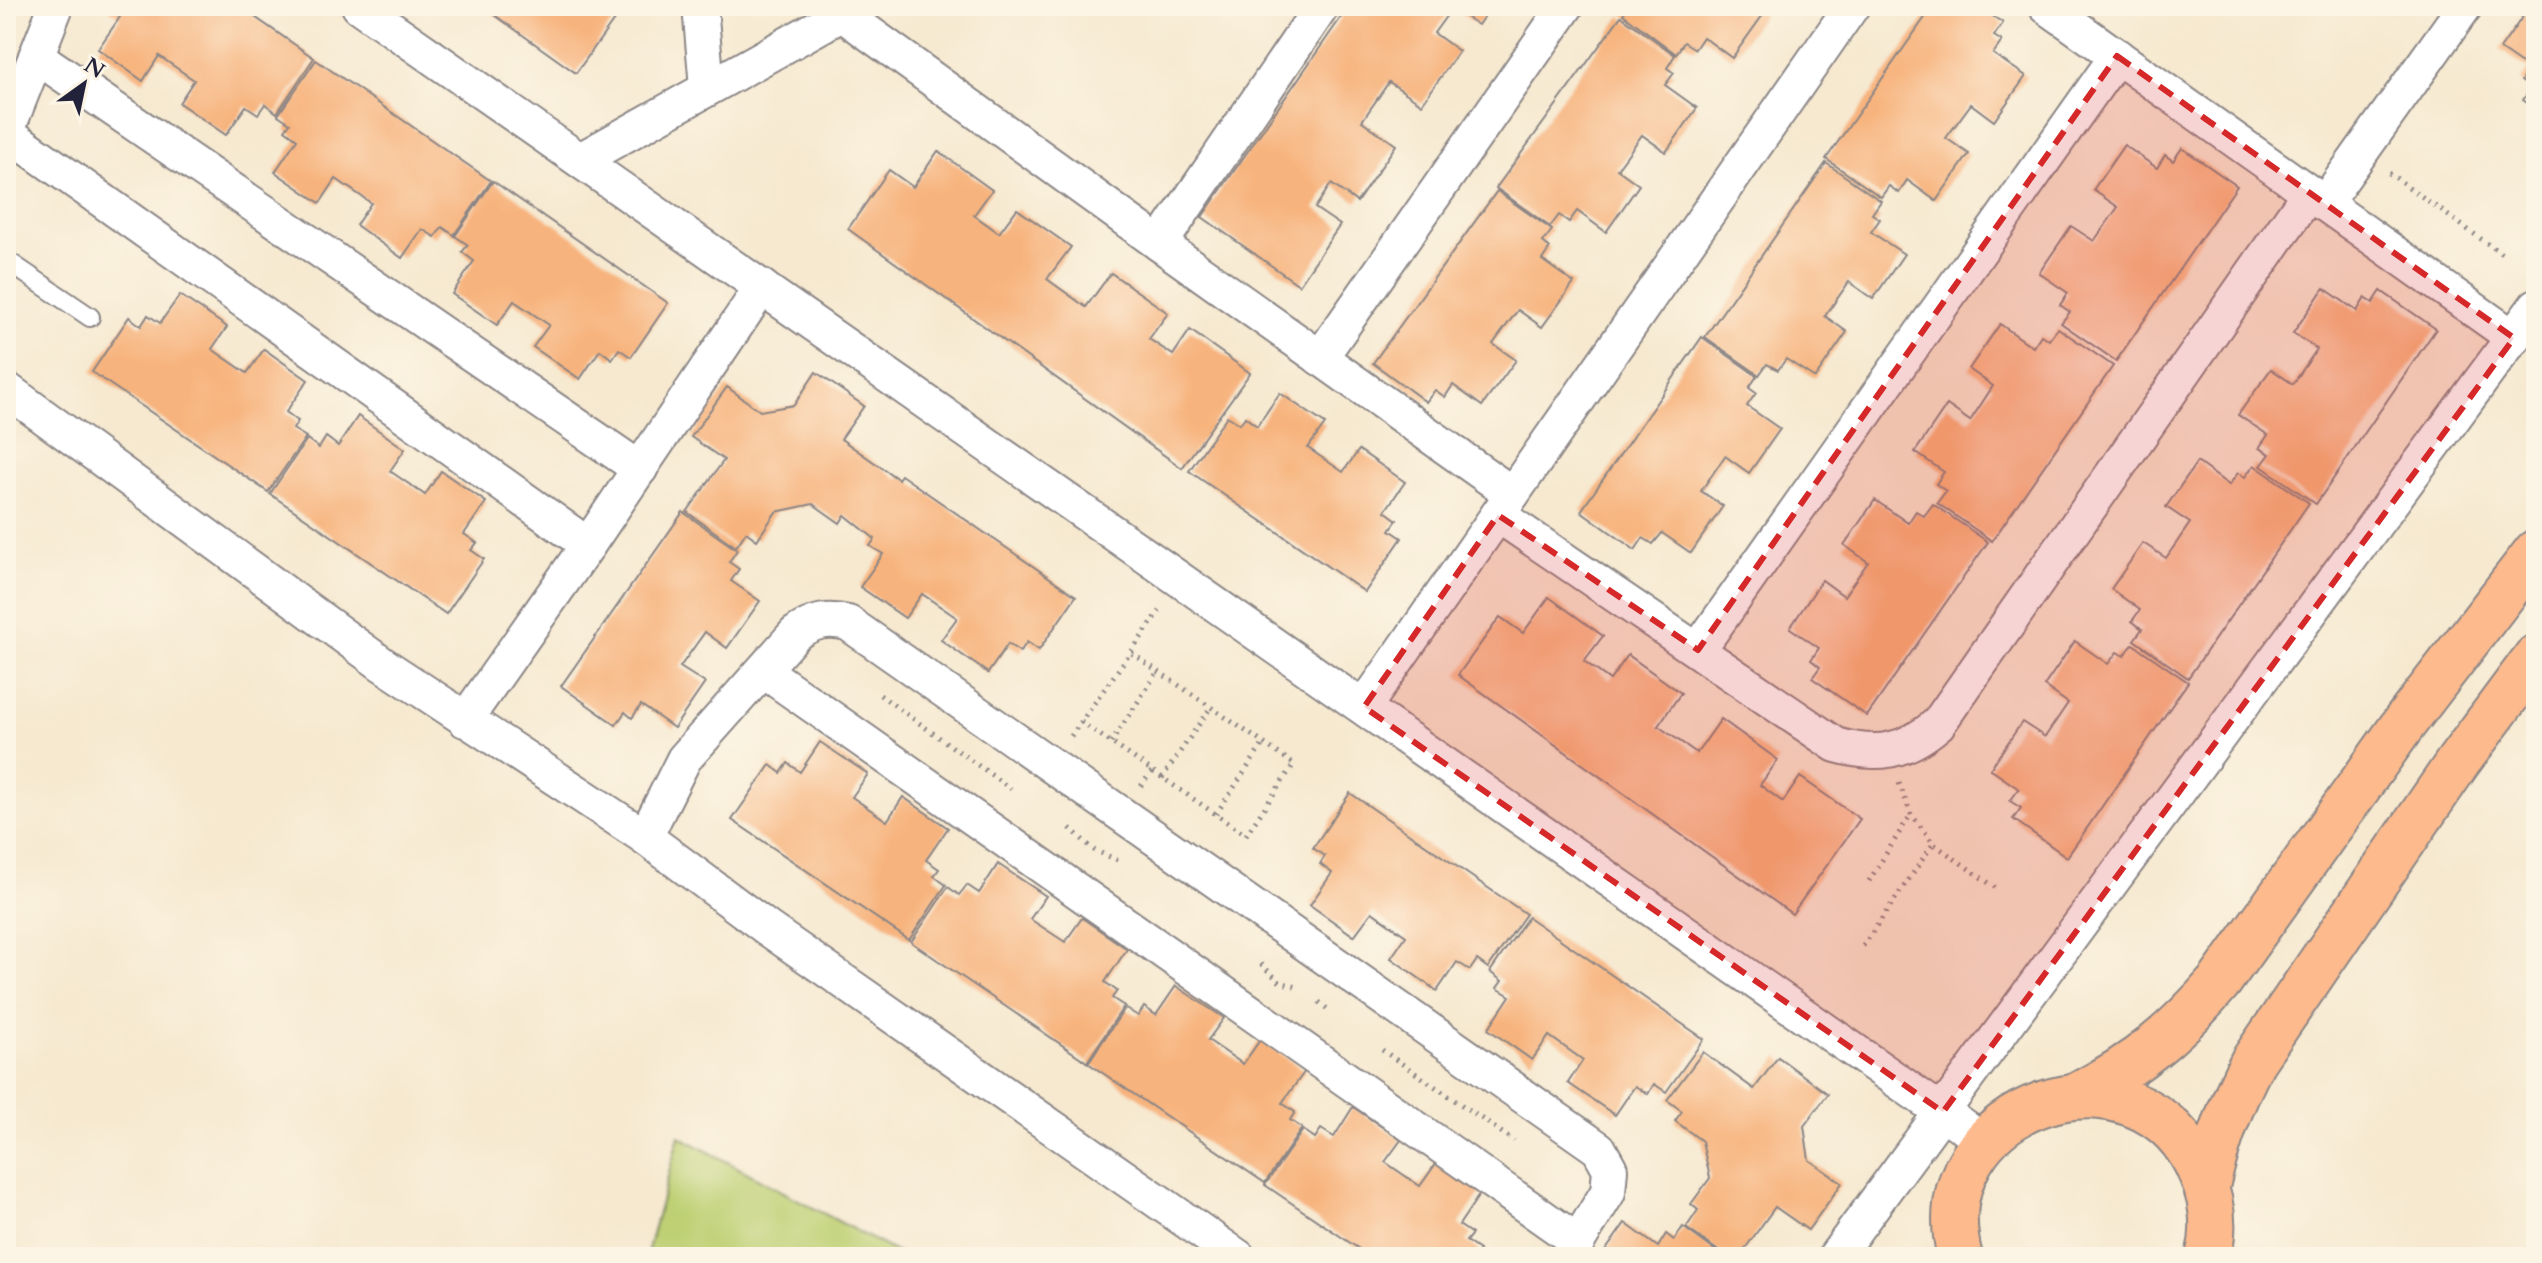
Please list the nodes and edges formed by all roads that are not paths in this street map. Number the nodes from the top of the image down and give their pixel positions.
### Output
1 (56, 6) edge
2 (359, 6) edge
3 (700, 6) edge
4 (1322, 6) edge
5 (1566, 6) edge
6 (1852, 6) edge
7 (2046, 6) edge
8 (2465, 6) edge
9 (848, 10) edge
10 (36, 56) junction
11 (2117, 56) junction
12 (707, 87) junction
13 (6, 132) edge
14 (580, 160) junction
15 (2317, 198) junction
16 (1160, 244) junction
17 (6, 260) edge
18 (762, 287) junction
19 (2536, 306) edge
20 (90, 317) dead end
21 (2514, 338) junction
22 (1320, 358) junction
23 (6, 389) edge
24 (640, 469) junction
25 (1505, 504) junction
26 (588, 545) junction
27 (2536, 552) edge
28 (1698, 650) junction
29 (2536, 657) edge
30 (764, 671) junction
31 (1364, 707) junction
32 (465, 720) junction
33 (645, 837) junction
34 (2076, 1096) junction
35 (1943, 1112) junction
36 (1985, 1142) junction
37 (2207, 1186) junction
38 (1573, 1250) edge
39 (1238, 1257) edge
40 (1835, 1257) edge
41 (1960, 1257) edge
42 (2208, 1257) edge

1 - 10 street
2 - 14 street
3 - 12 street
4 - 16 street
5 - 22 street
6 - 25 street
7 - 11 street
8 - 15 street
9 - 12 street
9 - 16 street
10 - 13 street
10 - 24 street
11 - 15 street
11 - 28 street
12 - 14 street
13 - 26 street
14 - 18 street
15 - 21 street
15 - 28 street
16 - 22 street
17 - 20 lane
18 - 24 street
18 - 31 street
19 - 21 street
21 - 35 street
22 - 25 street
23 - 32 street
24 - 26 street
25 - 28 street
25 - 31 street
26 - 32 street
27 - 34 main road
29 - 37 main road
30 - 33 street
30 - 38 street
30 - 38 street
31 - 35 street
32 - 33 street
33 - 39 street
34 - 36 main road
34 - 37 main road
35 - 36 street
35 - 40 street
36 - 41 main road
37 - 42 main road

